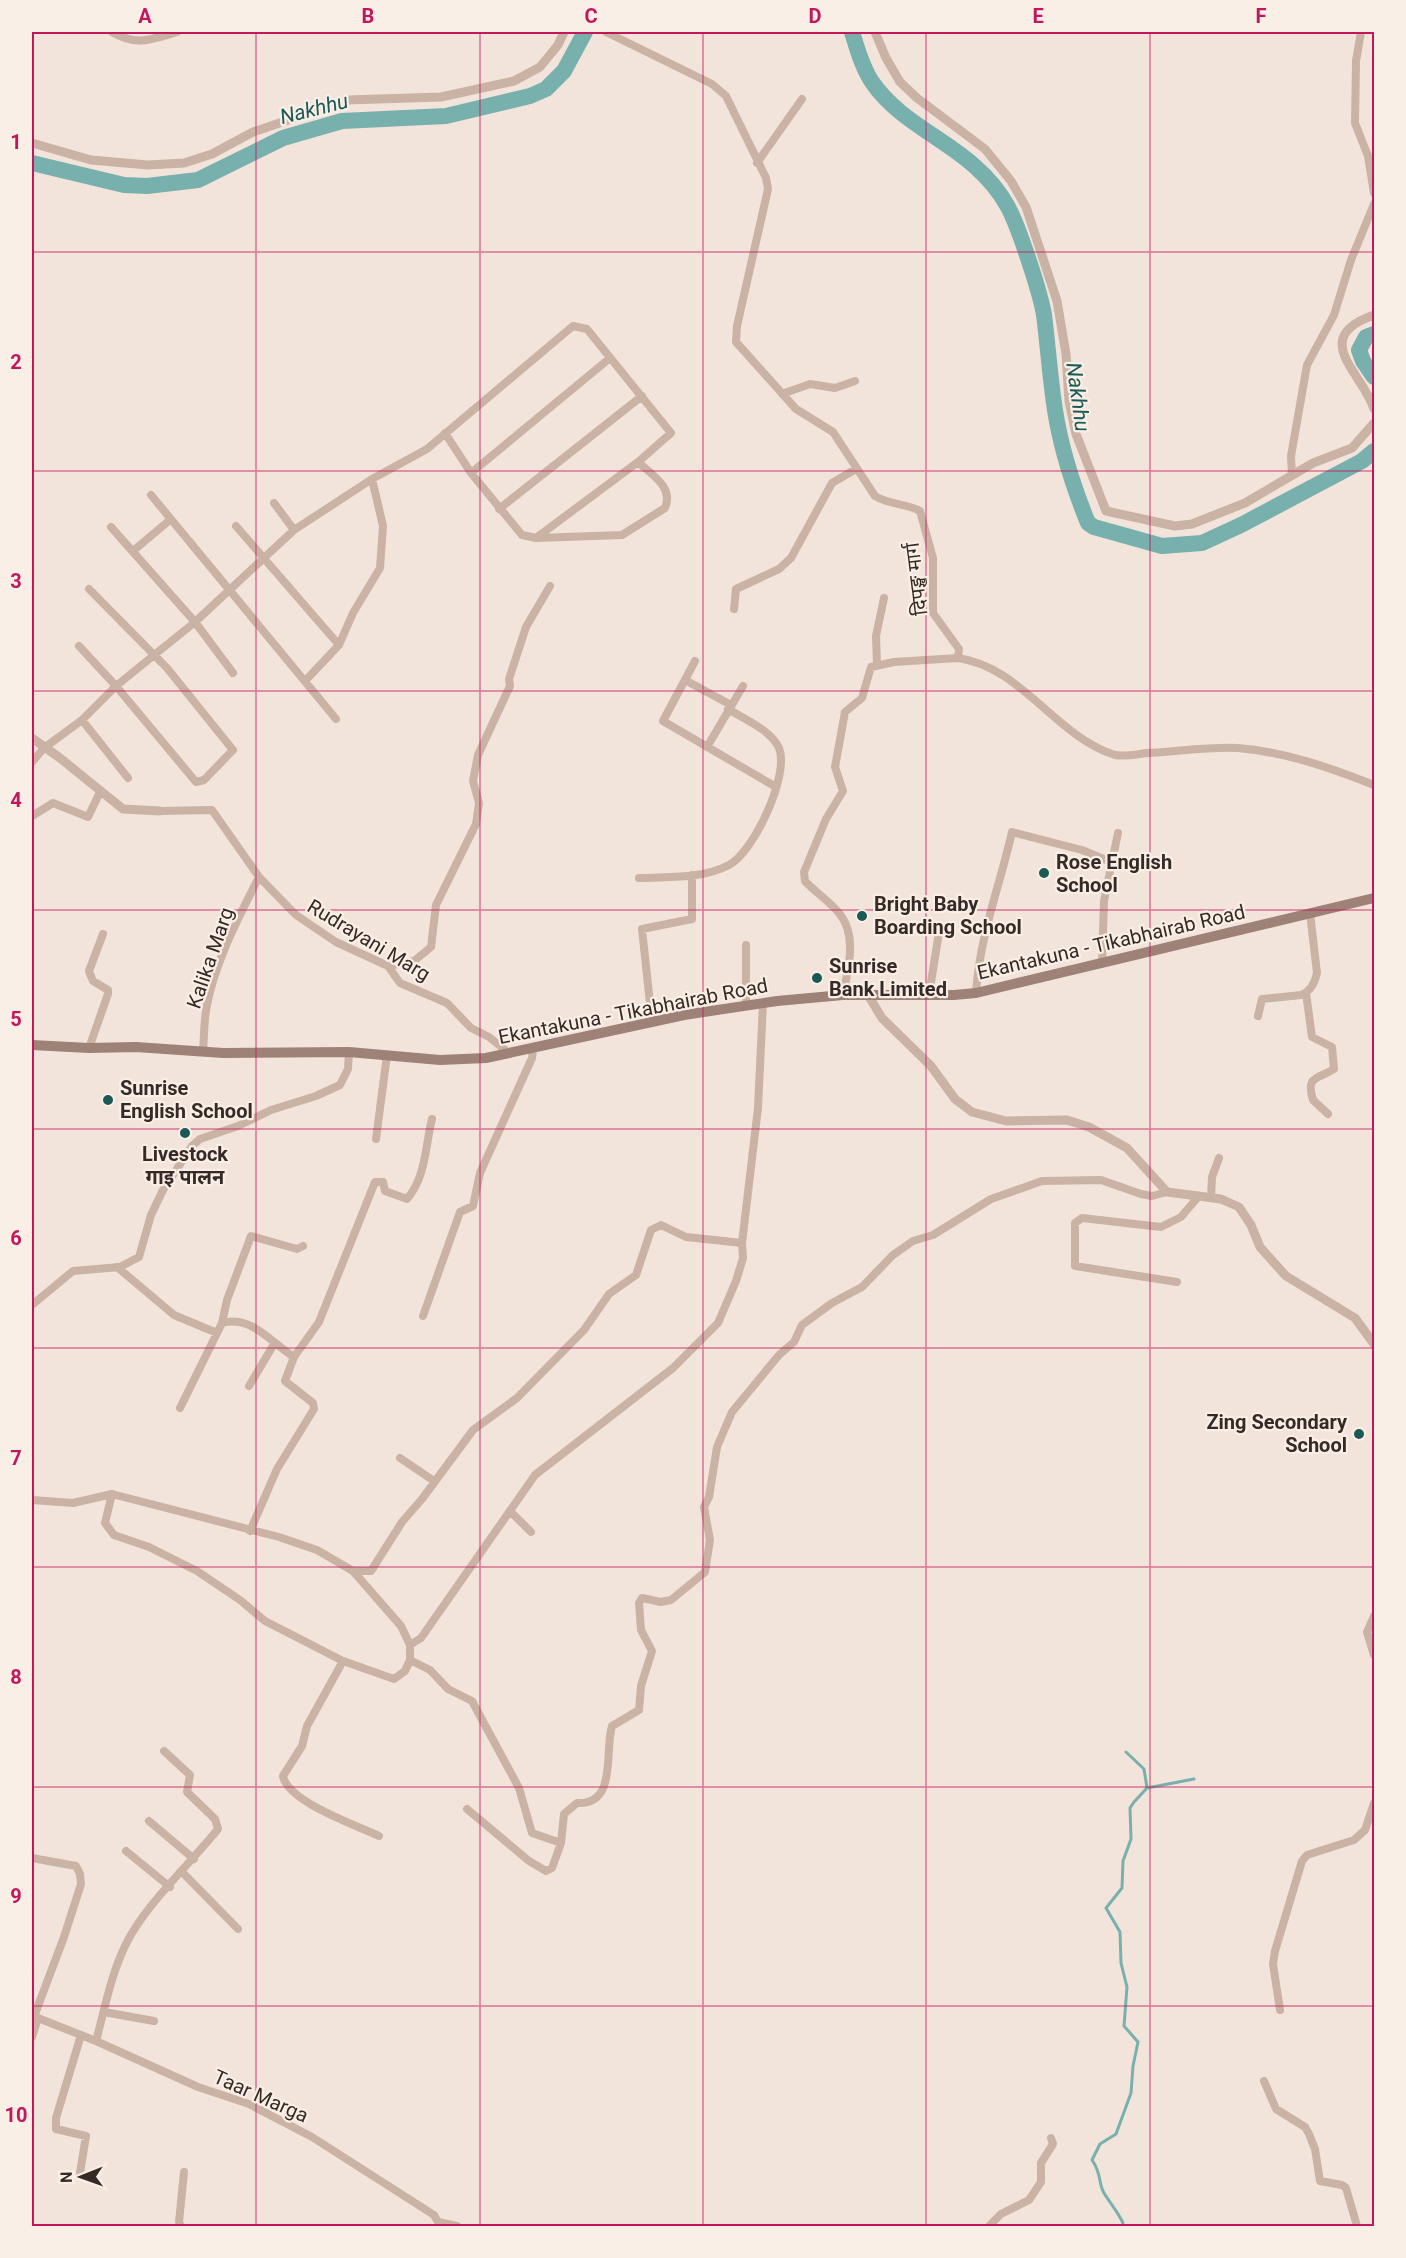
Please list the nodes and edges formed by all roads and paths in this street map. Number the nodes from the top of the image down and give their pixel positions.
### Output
1 (112, 32) edge
2 (177, 32) edge
3 (564, 32) edge
4 (606, 32) edge
5 (875, 32) edge
6 (1361, 32) edge
7 (126, 34) edge
8 (802, 99) dead end
9 (32, 144) edge
10 (757, 163) junction
11 (1374, 193) edge
12 (1374, 204) edge
13 (1374, 315) edge
14 (610, 358) junction
15 (855, 381) dead end
16 (782, 394) junction
17 (642, 396) junction
18 (1374, 410) edge
19 (1374, 423) edge
20 (445, 433) junction
21 (638, 462) junction
22 (856, 469) junction
23 (471, 473) junction
24 (1292, 476) junction
25 (372, 479) junction
26 (151, 495) dead end
27 (274, 503) dead end
28 (499, 509) junction
29 (171, 519) junction
30 (111, 526) dead end
31 (236, 526) dead end
32 (294, 530) junction
33 (536, 538) junction
34 (133, 551) junction
35 (262, 557) junction
36 (550, 586) dead end
37 (89, 589) dead end
38 (230, 590) junction
39 (884, 598) dead end
40 (734, 609) dead end
41 (195, 622) junction
42 (339, 645) junction
43 (79, 646) dead end
44 (155, 656) junction
45 (957, 658) junction
46 (695, 661) dead end
47 (877, 665) junction
48 (233, 673) dead end
49 (685, 680) junction
50 (305, 681) junction
51 (116, 686) junction
52 (743, 686) dead end
53 (730, 707) junction
54 (336, 719) dead end
55 (82, 720) junction
56 (32, 738) edge
57 (708, 747) junction
58 (44, 748) junction
59 (32, 762) edge
60 (128, 778) dead end
61 (1374, 785) edge
62 (776, 787) junction
63 (100, 792) junction
64 (160, 811) joint
65 (32, 816) edge
66 (1118, 833) dead end
67 (1111, 862) junction
68 (692, 875) junction
69 (259, 878) junction
70 (639, 878) dead end
71 (1374, 898) edge
72 (1310, 913) junction
73 (939, 932) dead end
74 (102, 934) dead end
75 (746, 945) dead end
76 (1102, 963) junction
77 (388, 966) junction
78 (976, 993) junction
79 (1306, 993) junction
80 (843, 994) junction
81 (868, 995) junction
82 (929, 995) junction
83 (763, 1004) junction
84 (747, 1005) junction
85 (1258, 1016) dead end
86 (652, 1022) junction
87 (32, 1045) edge
88 (89, 1048) junction
89 (533, 1050) junction
90 (203, 1052) junction
91 (349, 1052) junction
92 (510, 1054) junction
93 (387, 1055) junction
94 (1328, 1114) dead end
95 (432, 1119) dead end
96 (376, 1139) dead end
97 (1219, 1158) dead end
98 (1167, 1192) junction
99 (1198, 1197) junction
100 (1210, 1198) junction
101 (742, 1243) junction
102 (303, 1246) dead end
103 (116, 1266) junction
104 (1177, 1282) dead end
105 (32, 1305) edge
106 (423, 1316) dead end
107 (222, 1323) junction
108 (217, 1333) junction
109 (274, 1344) junction
110 (1374, 1344) edge
111 (294, 1357) junction
112 (249, 1386) dead end
113 (180, 1408) dead end
114 (400, 1458) dead end
115 (434, 1481) junction
116 (112, 1494) junction
117 (32, 1500) edge
118 (511, 1512) junction
119 (250, 1531) junction
120 (531, 1532) dead end
121 (353, 1571) junction
122 (1374, 1616) edge
123 (410, 1645) junction
124 (1374, 1655) edge
125 (410, 1660) junction
126 (344, 1661) junction
127 (164, 1751) dead end
128 (1374, 1803) edge
129 (467, 1809) dead end
130 (149, 1821) dead end
131 (379, 1836) dead end
132 (561, 1843) junction
133 (126, 1851) dead end
134 (32, 1857) edge
135 (194, 1859) junction
136 (183, 1873) junction
137 (170, 1887) junction
138 (238, 1929) dead end
139 (1280, 2010) dead end
140 (104, 2012) junction
141 (35, 2015) edge
142 (154, 2021) dead end
143 (81, 2035) junction
144 (32, 2037) edge
145 (96, 2041) junction
146 (1264, 2080) dead end
147 (1051, 2138) dead end
148 (184, 2172) dead end
149 (80, 2173) dead end
150 (181, 2226) edge
151 (457, 2226) edge
152 (989, 2226) edge
153 (1357, 2226) edge

1 - 7 street
2 - 7 street
3 - 9 street
4 - 10 street, दिपङ्ख मार्ग
5 - 24 street
6 - 11 street
8 - 10 street
10 - 16 street, दिपङ्ख मार्ग
12 - 24 street
13 - 18 street
14 - 17 street
14 - 20 street
14 - 23 street
15 - 16 street
16 - 22 street, दिपङ्ख मार्ग
17 - 21 street
17 - 28 street
19 - 24 street
20 - 23 street
20 - 25 street
21 - 33 street
21 - 33 street
22 - 40 street
22 - 45 street, दिपङ्ख मार्ग
23 - 28 street
25 - 32 street
25 - 42 street
26 - 29 street
27 - 32 street
28 - 33 street
29 - 34 street
29 - 38 street
30 - 34 street
31 - 35 street
32 - 35 street
34 - 41 street
35 - 38 street
35 - 42 street
36 - 77 street
37 - 44 street
38 - 41 street
38 - 50 street
39 - 47 street
41 - 44 street
41 - 48 street
42 - 50 street
43 - 51 street
44 - 51 street
44 - 51 street
45 - 47 street
45 - 61 street
46 - 49 street
47 - 80 street
49 - 53 street
49 - 57 street
50 - 54 street
51 - 55 street
52 - 53 street
53 - 57 street
53 - 62 street
55 - 58 street
55 - 60 street
56 - 58 street
57 - 62 street
58 - 59 street
58 - 63 street
62 - 68 street
63 - 64 street
63 - 65 street
64 - 69 street, Rudrayani Marg
66 - 67 street
67 - 76 street
67 - 78 street
68 - 70 street
68 - 86 street
69 - 77 street, Rudrayani Marg
69 - 90 street, Kalika Marg
71 - 72 main road, Ekantakuna - Tikabhairab Road
72 - 76 main road, Ekantakuna - Tikabhairab Road
72 - 79 street
73 - 82 street
74 - 88 street
75 - 84 street
76 - 78 main road, Ekantakuna - Tikabhairab Road
77 - 92 street, Rudrayani Marg
78 - 82 main road, Ekantakuna - Tikabhairab Road
79 - 85 street
79 - 94 street
80 - 81 main road, Ekantakuna - Tikabhairab Road
80 - 83 main road, Ekantakuna - Tikabhairab Road
81 - 82 main road, Ekantakuna - Tikabhairab Road
81 - 98 street
83 - 84 main road, Ekantakuna - Tikabhairab Road
83 - 101 street
84 - 86 main road, Ekantakuna - Tikabhairab Road
86 - 89 main road, Ekantakuna - Tikabhairab Road
87 - 88 main road, Ekantakuna - Tikabhairab Road
88 - 90 main road, Ekantakuna - Tikabhairab Road
89 - 92 main road, Ekantakuna - Tikabhairab Road
89 - 106 street
90 - 91 main road, Ekantakuna - Tikabhairab Road
91 - 93 main road, Ekantakuna - Tikabhairab Road
91 - 103 street
92 - 93 main road, Ekantakuna - Tikabhairab Road
93 - 96 street
95 - 111 street
97 - 100 street
98 - 99 street
98 - 132 street
99 - 100 street
99 - 104 street
100 - 110 street
101 - 115 street
101 - 118 street
102 - 107 street
103 - 105 street
103 - 108 street
107 - 108 street
107 - 109 street
108 - 113 street
109 - 111 street
109 - 112 street
111 - 119 street
114 - 115 street
115 - 121 street
116 - 117 street
116 - 119 street
116 - 126 street
118 - 120 street
118 - 123 street
119 - 121 street
121 - 123 street
122 - 124 street
123 - 125 street
125 - 126 street
125 - 132 street
126 - 131 street
127 - 135 street
128 - 139 street
129 - 132 street
130 - 135 street
133 - 137 street
134 - 141 street
135 - 136 street
136 - 137 street
136 - 138 street
137 - 140 street
140 - 142 street
140 - 145 street
141 - 143 street, Taar Marga
141 - 144 street
143 - 145 street, Taar Marga
143 - 149 street
145 - 151 street, Taar Marga
146 - 153 street
147 - 152 street
148 - 150 street

